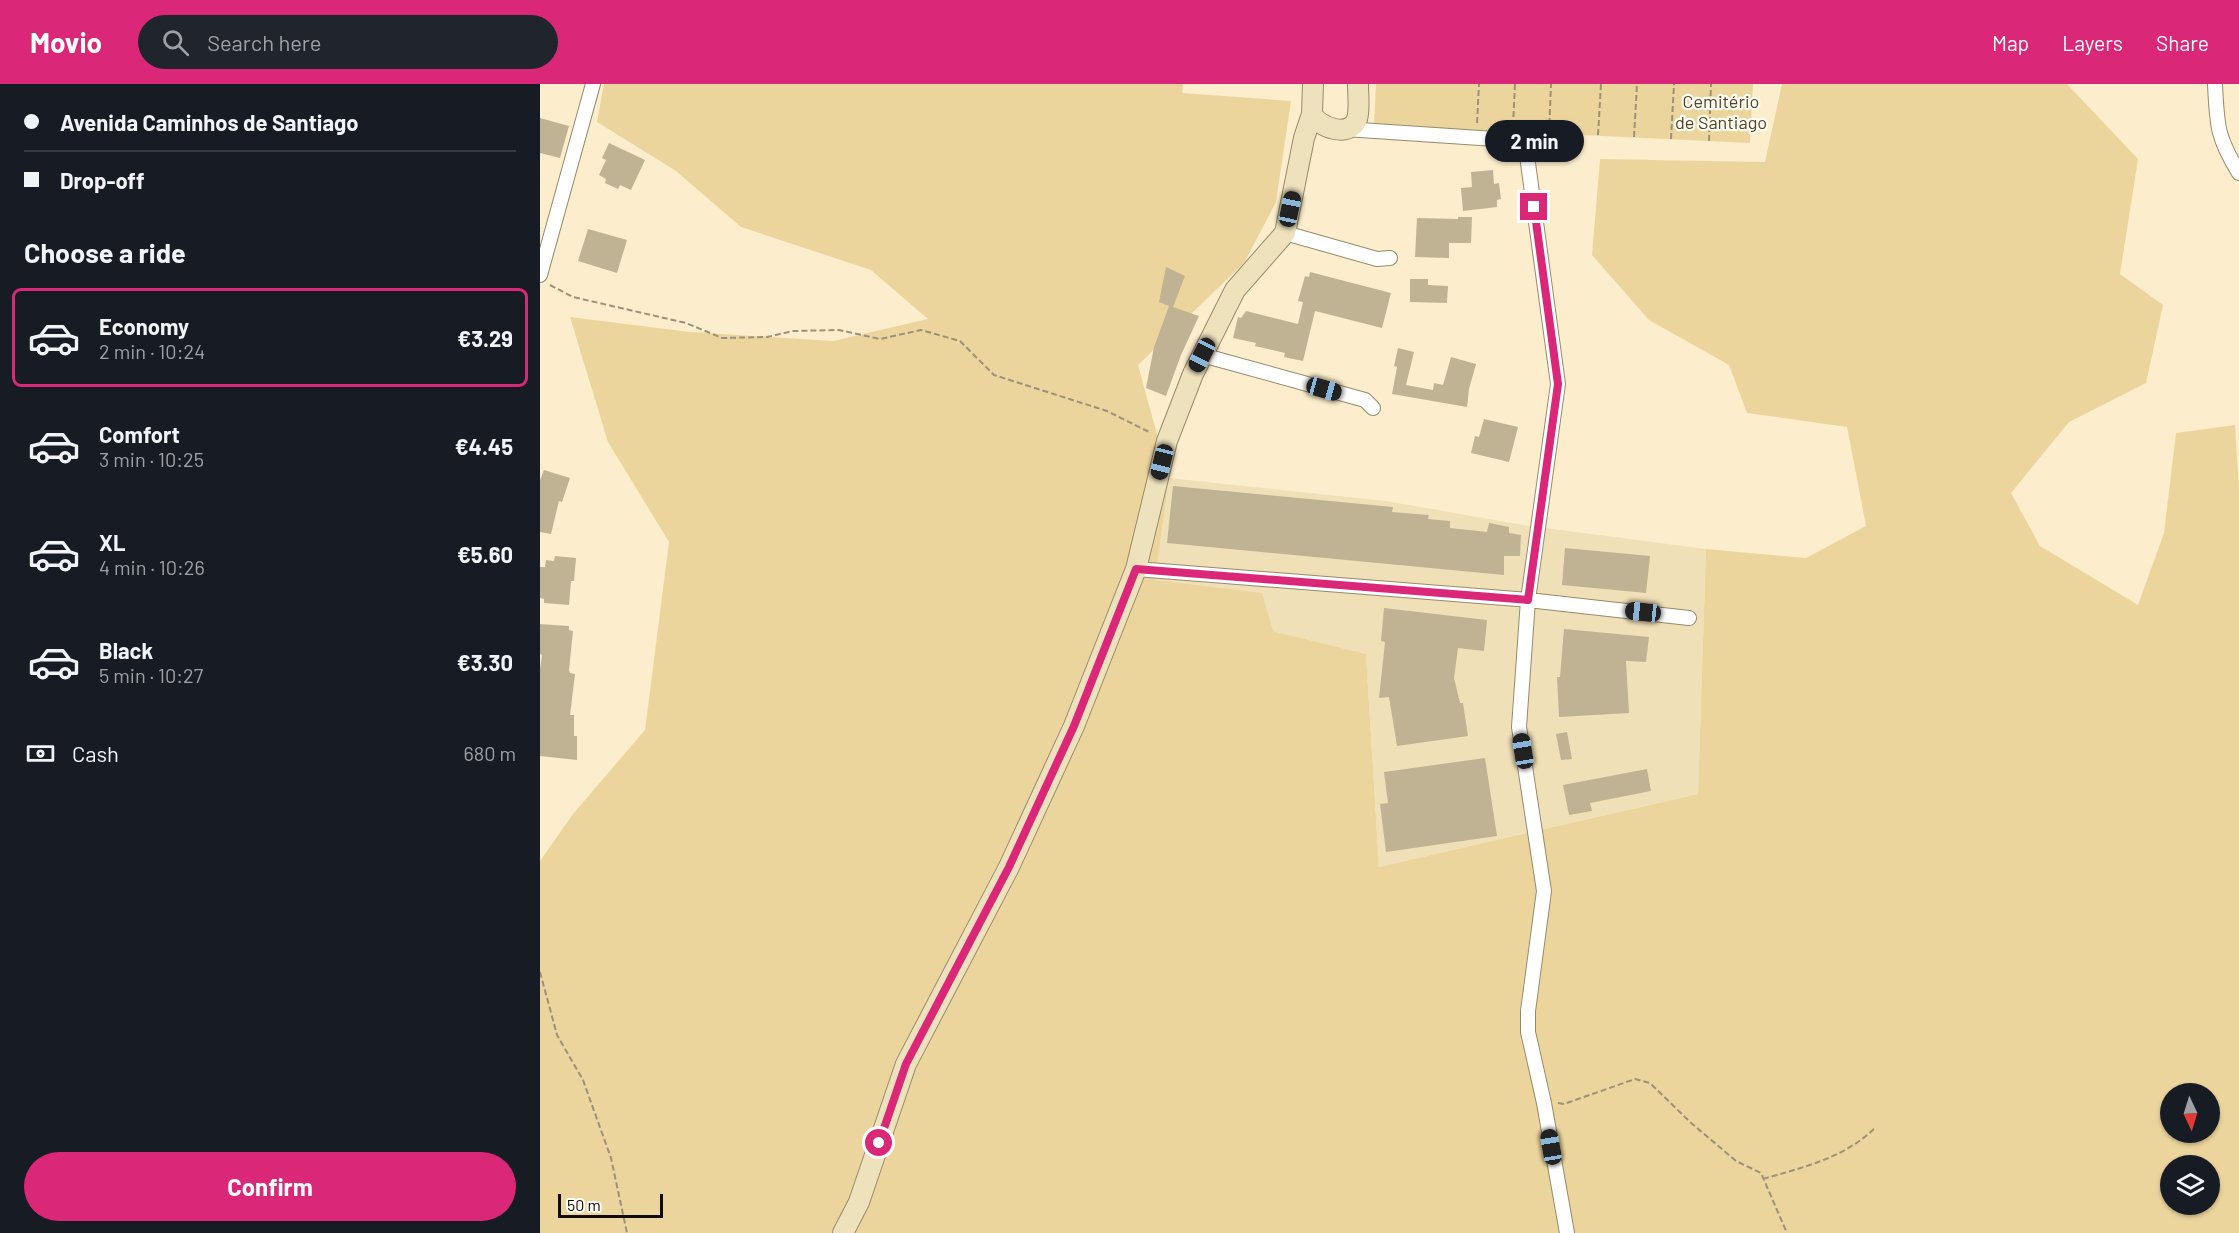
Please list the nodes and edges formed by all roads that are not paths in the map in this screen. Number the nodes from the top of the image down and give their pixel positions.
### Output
1 (593, 84) edge
2 (1313, 84) edge
3 (1358, 84) edge
4 (2215, 84) edge
5 (1312, 114) junction
6 (1345, 129) junction
7 (2239, 173) edge
8 (1285, 233) junction
9 (1390, 258) dead end
10 (544, 280) edge
11 (1202, 355) junction
12 (1373, 408) dead end
13 (1136, 569) junction
14 (1528, 600) junction
15 (1689, 618) dead end
16 (843, 1233) edge
17 (1567, 1233) edge

1 - 10 street
2 - 5 street
3 - 6 street
4 - 7 street
5 - 6 street
5 - 8 street
6 - 14 street
8 - 9 street
8 - 11 street
11 - 12 street
11 - 13 street
13 - 14 street
13 - 16 street
14 - 15 street
14 - 17 street

